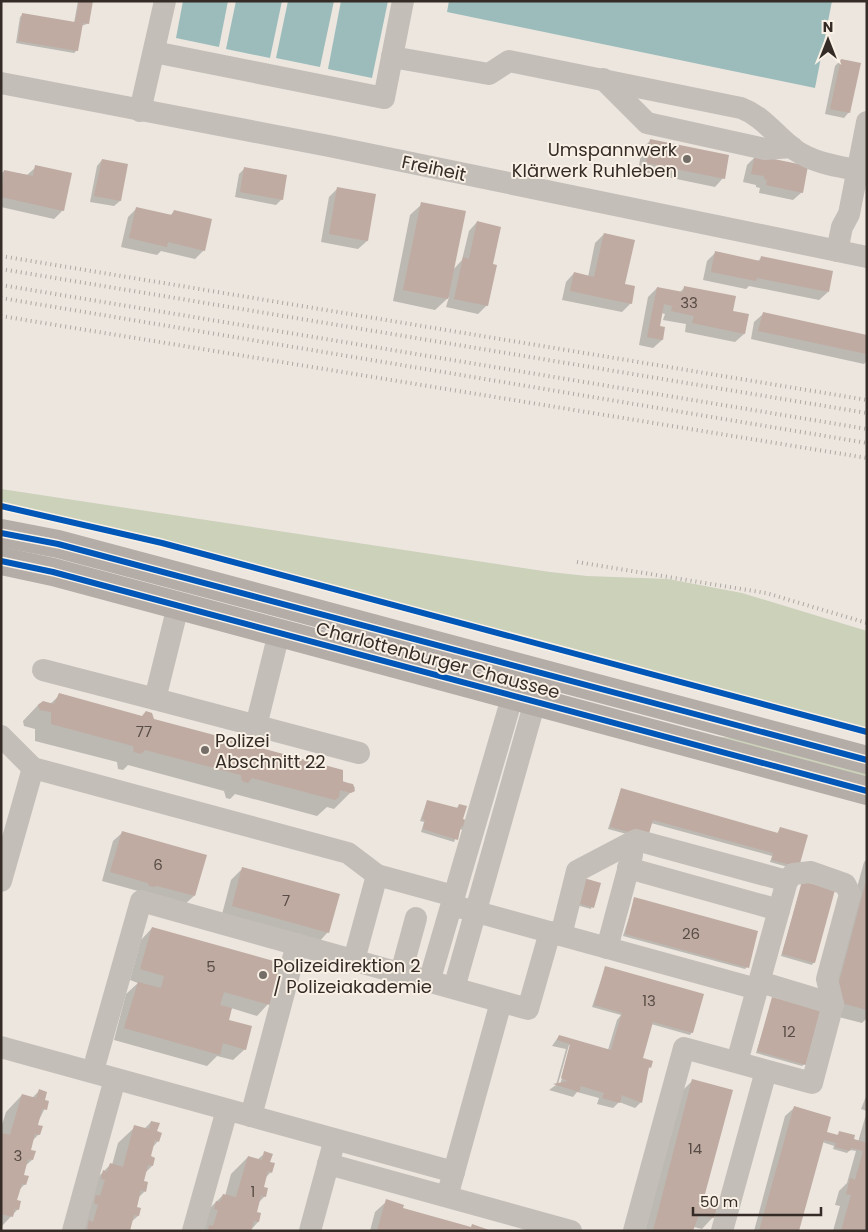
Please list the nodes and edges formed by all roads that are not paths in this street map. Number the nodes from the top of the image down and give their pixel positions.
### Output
1 (165, 1) edge
2 (403, 1) edge
3 (154, 52) junction
4 (392, 56) junction
5 (603, 80) junction
6 (1, 83) edge
7 (140, 111) junction
8 (867, 122) edge
9 (792, 147) junction
10 (857, 170) junction
11 (836, 251) junction
12 (867, 257) edge
13 (1, 533) edge
14 (1, 561) edge
15 (178, 606) junction
16 (279, 633) junction
17 (43, 670) dead end
18 (532, 670) junction
19 (523, 698) junction
20 (155, 699) junction
21 (256, 726) junction
22 (1, 736) edge
23 (360, 753) dead end
24 (867, 760) edge
25 (33, 768) junction
26 (867, 791) edge
27 (636, 840) junction
28 (628, 868) junction
29 (377, 875) junction
30 (1, 881) edge
31 (787, 881) junction
32 (453, 901) junction
33 (779, 910) junction
34 (475, 912) junction
35 (416, 918) dead end
36 (555, 934) junction
37 (297, 944) junction
38 (607, 948) junction
39 (354, 960) junction
40 (401, 973) junction
41 (429, 982) junction
42 (758, 986) junction
43 (454, 988) junction
44 (501, 1002) junction
45 (833, 1004) junction
46 (1, 1047) edge
47 (96, 1060) dead end
48 (737, 1062) junction
49 (766, 1070) junction
50 (115, 1079) junction
51 (227, 1110) junction
52 (251, 1116) junction
53 (335, 1139) junction
54 (328, 1164) junction
55 (454, 1172) junction
56 (447, 1197) junction
57 (73, 1231) edge
58 (192, 1231) edge
59 (310, 1231) edge
60 (571, 1231) edge
61 (634, 1231) edge
62 (722, 1231) edge

1 - 3 street
2 - 4 street
3 - 4 street
3 - 7 street
4 - 5 street
5 - 9 street
5 - 9 street
6 - 7 street, Freiheit
7 - 11 street, Freiheit
8 - 10 street
9 - 10 street
10 - 11 street
11 - 12 street, Freiheit
13 - 18 main road, Charlottenburger Chaussee
14 - 15 main road, Charlottenburger Chaussee
15 - 16 main road, Charlottenburger Chaussee
15 - 20 street
16 - 19 main road, Charlottenburger Chaussee
16 - 21 street
17 - 20 street
18 - 19 street
18 - 24 main road, Charlottenburger Chaussee
19 - 26 main road, Charlottenburger Chaussee
19 - 32 street
19 - 34 street
20 - 21 street
21 - 23 street
22 - 25 street
25 - 29 street
25 - 30 street
27 - 28 street
27 - 31 street
27 - 36 street
28 - 33 street
28 - 38 street
29 - 32 street
29 - 39 street
31 - 33 street
31 - 45 street
32 - 34 street
32 - 41 street
33 - 42 street
34 - 36 street
34 - 43 street
35 - 40 street
36 - 38 street
36 - 44 street
37 - 39 street
37 - 47 street
37 - 52 street
38 - 42 street
39 - 40 street
40 - 41 street
41 - 43 street
42 - 45 street
42 - 48 street
43 - 44 street
44 - 55 street
45 - 49 street
46 - 50 street
48 - 49 street
48 - 61 street
49 - 62 street
50 - 51 street
50 - 57 street
51 - 52 street
51 - 58 street
52 - 53 street
53 - 54 street
53 - 55 street
54 - 56 street
54 - 59 street
55 - 56 street
56 - 60 street

